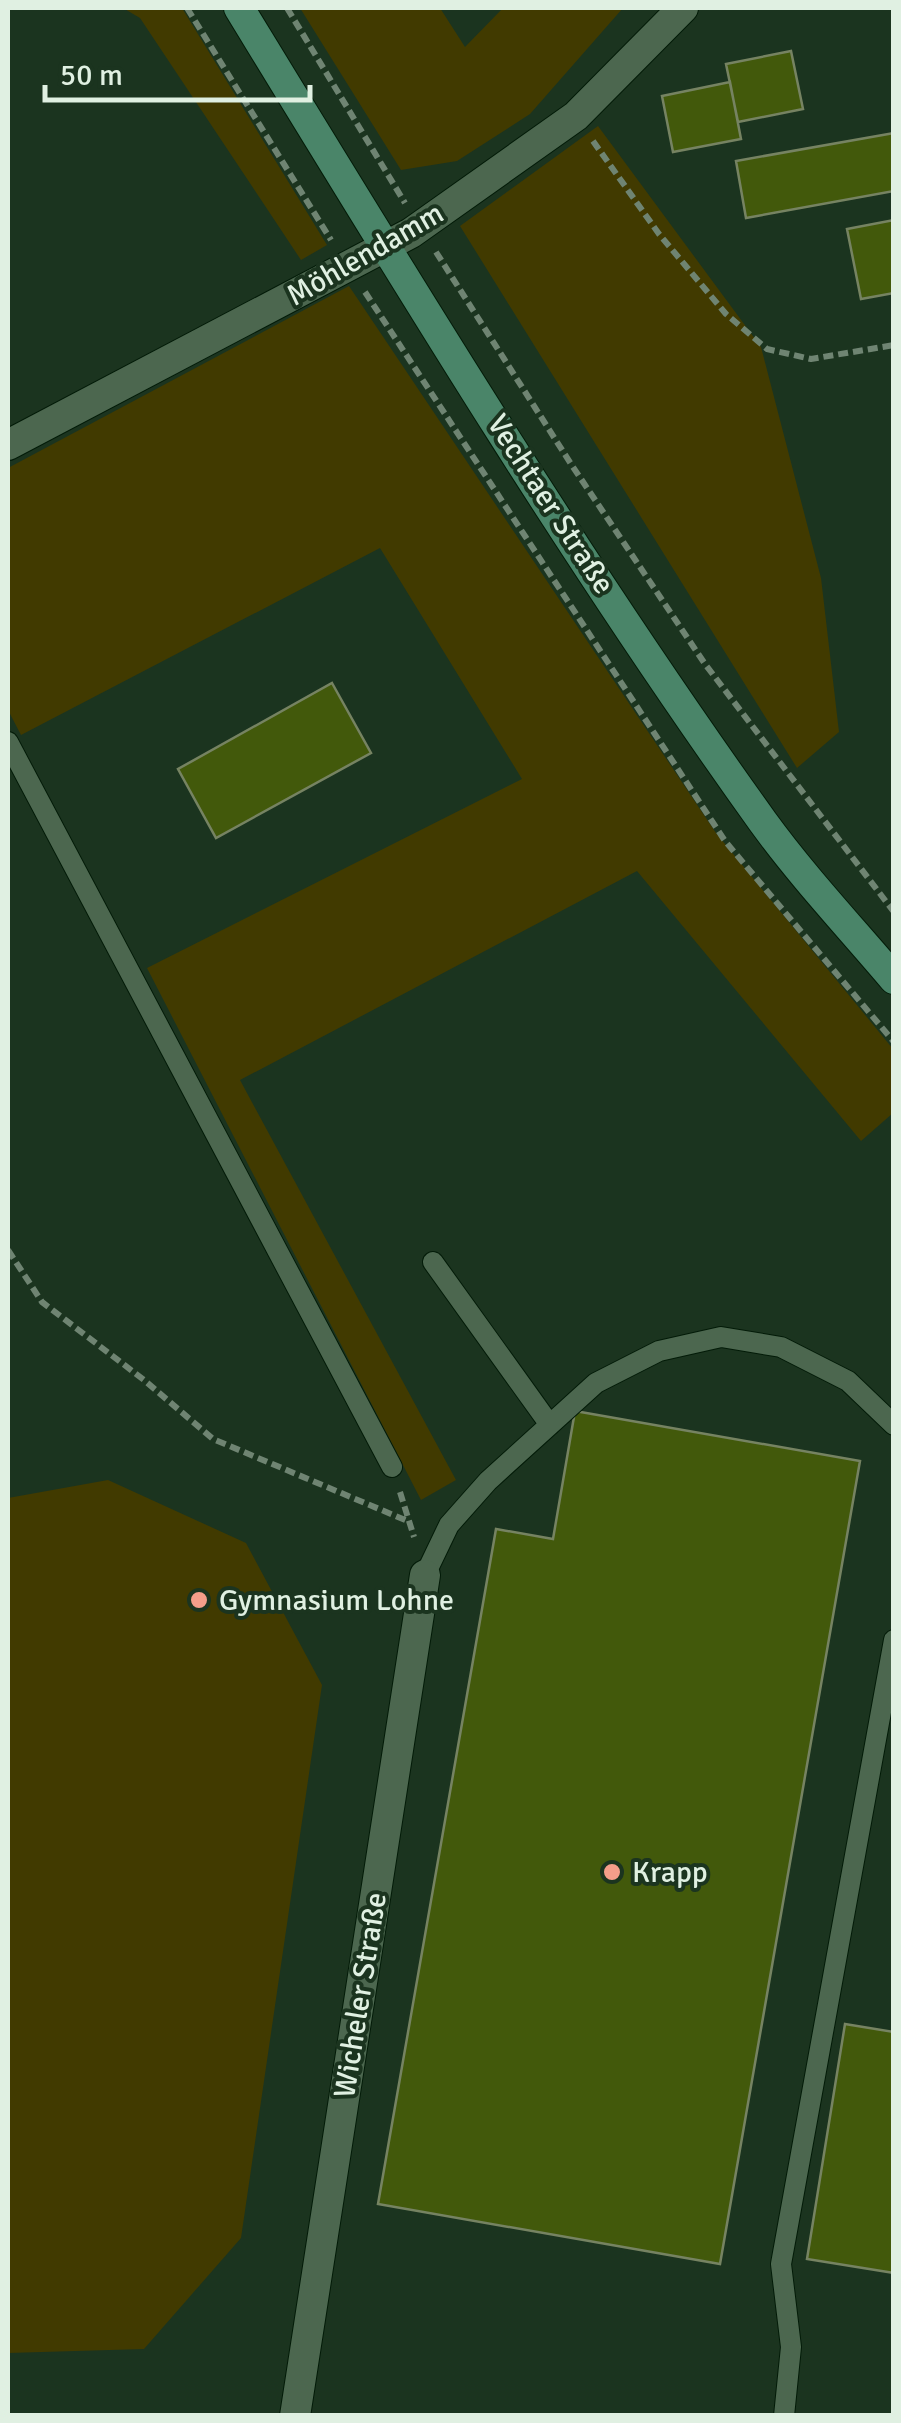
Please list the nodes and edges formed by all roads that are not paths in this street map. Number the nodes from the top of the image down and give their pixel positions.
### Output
1 (239, 8) edge
2 (683, 8) edge
3 (386, 248) junction
4 (8, 445) edge
5 (8, 742) edge
6 (894, 979) edge
7 (433, 1262) dead end
8 (550, 1425) junction
9 (894, 1426) edge
10 (392, 1466) road end
11 (425, 1574) joint
12 (894, 1640) edge
13 (295, 2416) edge
14 (784, 2416) edge

1 - 3 main road, Vechtaer Straße
2 - 3 street, Möhlendamm
3 - 4 street, Möhlendamm
3 - 6 main road, Vechtaer Straße
5 - 10 lane
7 - 8 lane
8 - 9 lane
8 - 11 lane
11 - 13 street, Wicheler Straße
12 - 14 lane

